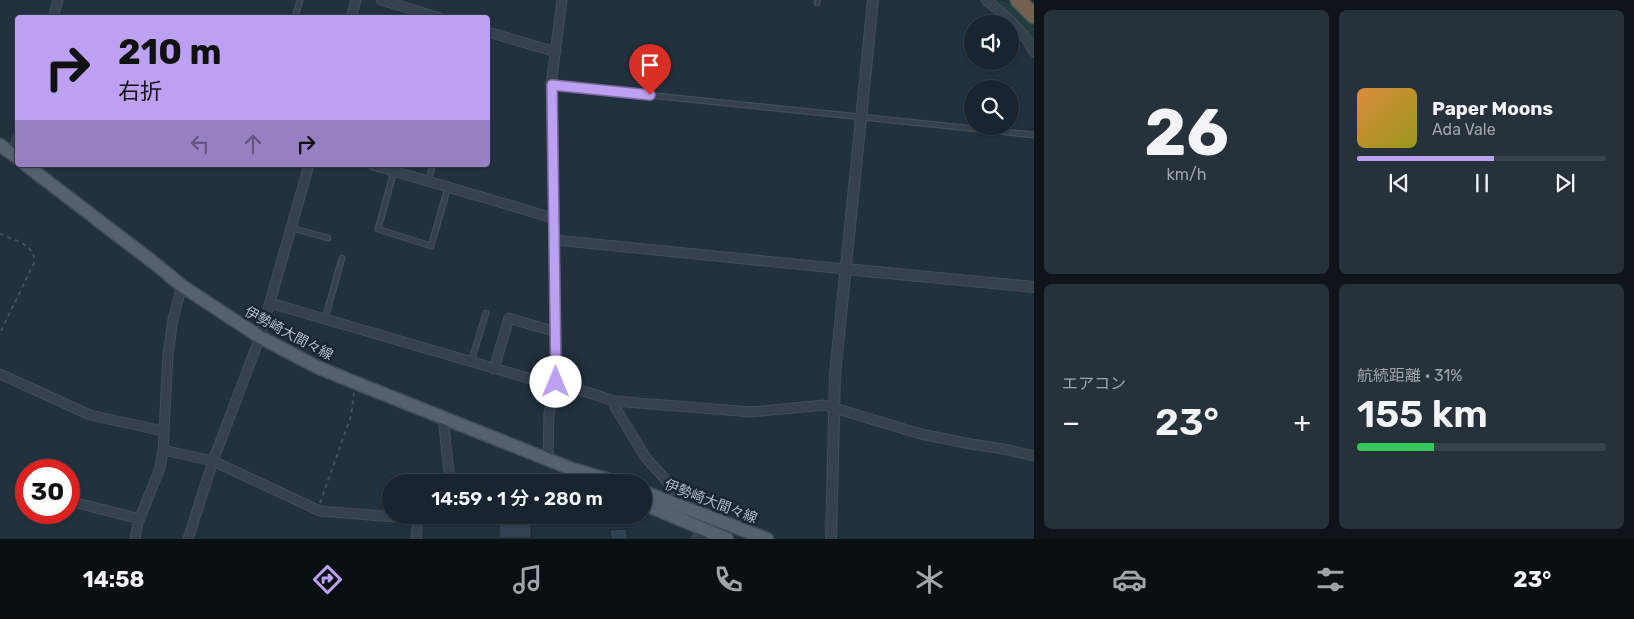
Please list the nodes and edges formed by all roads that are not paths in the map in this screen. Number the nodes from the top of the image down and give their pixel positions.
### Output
1 (58, 0) edge
2 (300, 0) edge
3 (356, 0) edge
4 (381, 0) edge
5 (562, 0) edge
6 (873, 0) edge
7 (986, 0) edge
8 (1018, 0) edge
9 (54, 15) edge
10 (296, 15) edge
11 (352, 15) edge
12 (430, 15) edge
13 (1034, 16) edge
14 (490, 33) edge
15 (556, 52) junction
16 (1034, 52) edge
17 (552, 85) junction
18 (861, 117) junction
19 (1034, 135) edge
20 (0, 145) edge
21 (15, 156) edge
22 (29, 167) edge
23 (308, 167) edge
24 (385, 167) edge
25 (432, 167) edge
26 (394, 171) junction
27 (428, 181) junction
28 (448, 187) junction
29 (553, 218) junction
30 (292, 228) junction
31 (328, 238) dead end
32 (555, 240) junction
33 (342, 258) dead end
34 (845, 269) junction
35 (182, 286) junction
36 (1034, 287) edge
37 (270, 303) junction
38 (486, 313) dead end
39 (325, 319) junction
40 (556, 332) junction
41 (260, 337) junction
42 (471, 362) junction
43 (494, 368) junction
44 (0, 374) edge
45 (556, 384) junction
46 (614, 401) junction
47 (834, 408) junction
48 (443, 417) junction
49 (163, 431) junction
50 (163, 450) junction
51 (1034, 456) edge
52 (548, 459) junction
53 (213, 461) junction
54 (572, 469) junction
55 (449, 474) edge
56 (581, 474) edge
57 (589, 474) edge
58 (652, 495) edge
59 (674, 503) junction
60 (80, 504) edge
61 (652, 508) edge
62 (382, 515) edge
63 (140, 519) junction
64 (417, 524) edge
65 (700, 534) edge
66 (135, 539) edge
67 (188, 539) edge
68 (416, 539) edge
69 (727, 539) edge
70 (767, 539) edge
71 (831, 539) edge

1 - 9 street
2 - 10 lane
3 - 11 street
4 - 12 street
5 - 15 street
6 - 18 street
7 - 16 street
8 - 13 highway
14 - 15 street
15 - 17 street
17 - 18 lane
17 - 29 street
18 - 19 lane
18 - 34 street
20 - 21 main road
22 - 35 main road, 伊勢崎大間々線
23 - 30 street
24 - 26 street
25 - 27 lane
26 - 27 street
26 - 28 lane
27 - 28 street
28 - 29 street
29 - 32 street
30 - 31 lane
30 - 37 street
32 - 34 street
32 - 40 street
33 - 39 lane
34 - 36 street
34 - 47 street
35 - 41 main road, 伊勢崎大間々線
35 - 49 street
37 - 39 street
37 - 41 street
38 - 42 lane
39 - 42 street
40 - 43 street
40 - 45 street
41 - 48 main road, 伊勢崎大間々線
41 - 53 street
42 - 43 street
43 - 45 street
44 - 49 street
45 - 46 street
45 - 52 street
46 - 47 street
46 - 59 street
47 - 51 street
47 - 71 street
48 - 52 main road, 伊勢崎大間々線
48 - 55 street
49 - 50 street
50 - 53 street
50 - 63 street
52 - 54 main road, 伊勢崎大間々線
53 - 62 street
53 - 67 street
54 - 56 main road, 伊勢崎大間々線
54 - 57 main road, 伊勢崎大間々線
58 - 59 main road, 伊勢崎大間々線
59 - 70 main road, 伊勢崎大間々線
60 - 63 street
61 - 65 main road, 伊勢崎大間々線
63 - 66 street
64 - 68 street
65 - 69 main road, 伊勢崎大間々線

